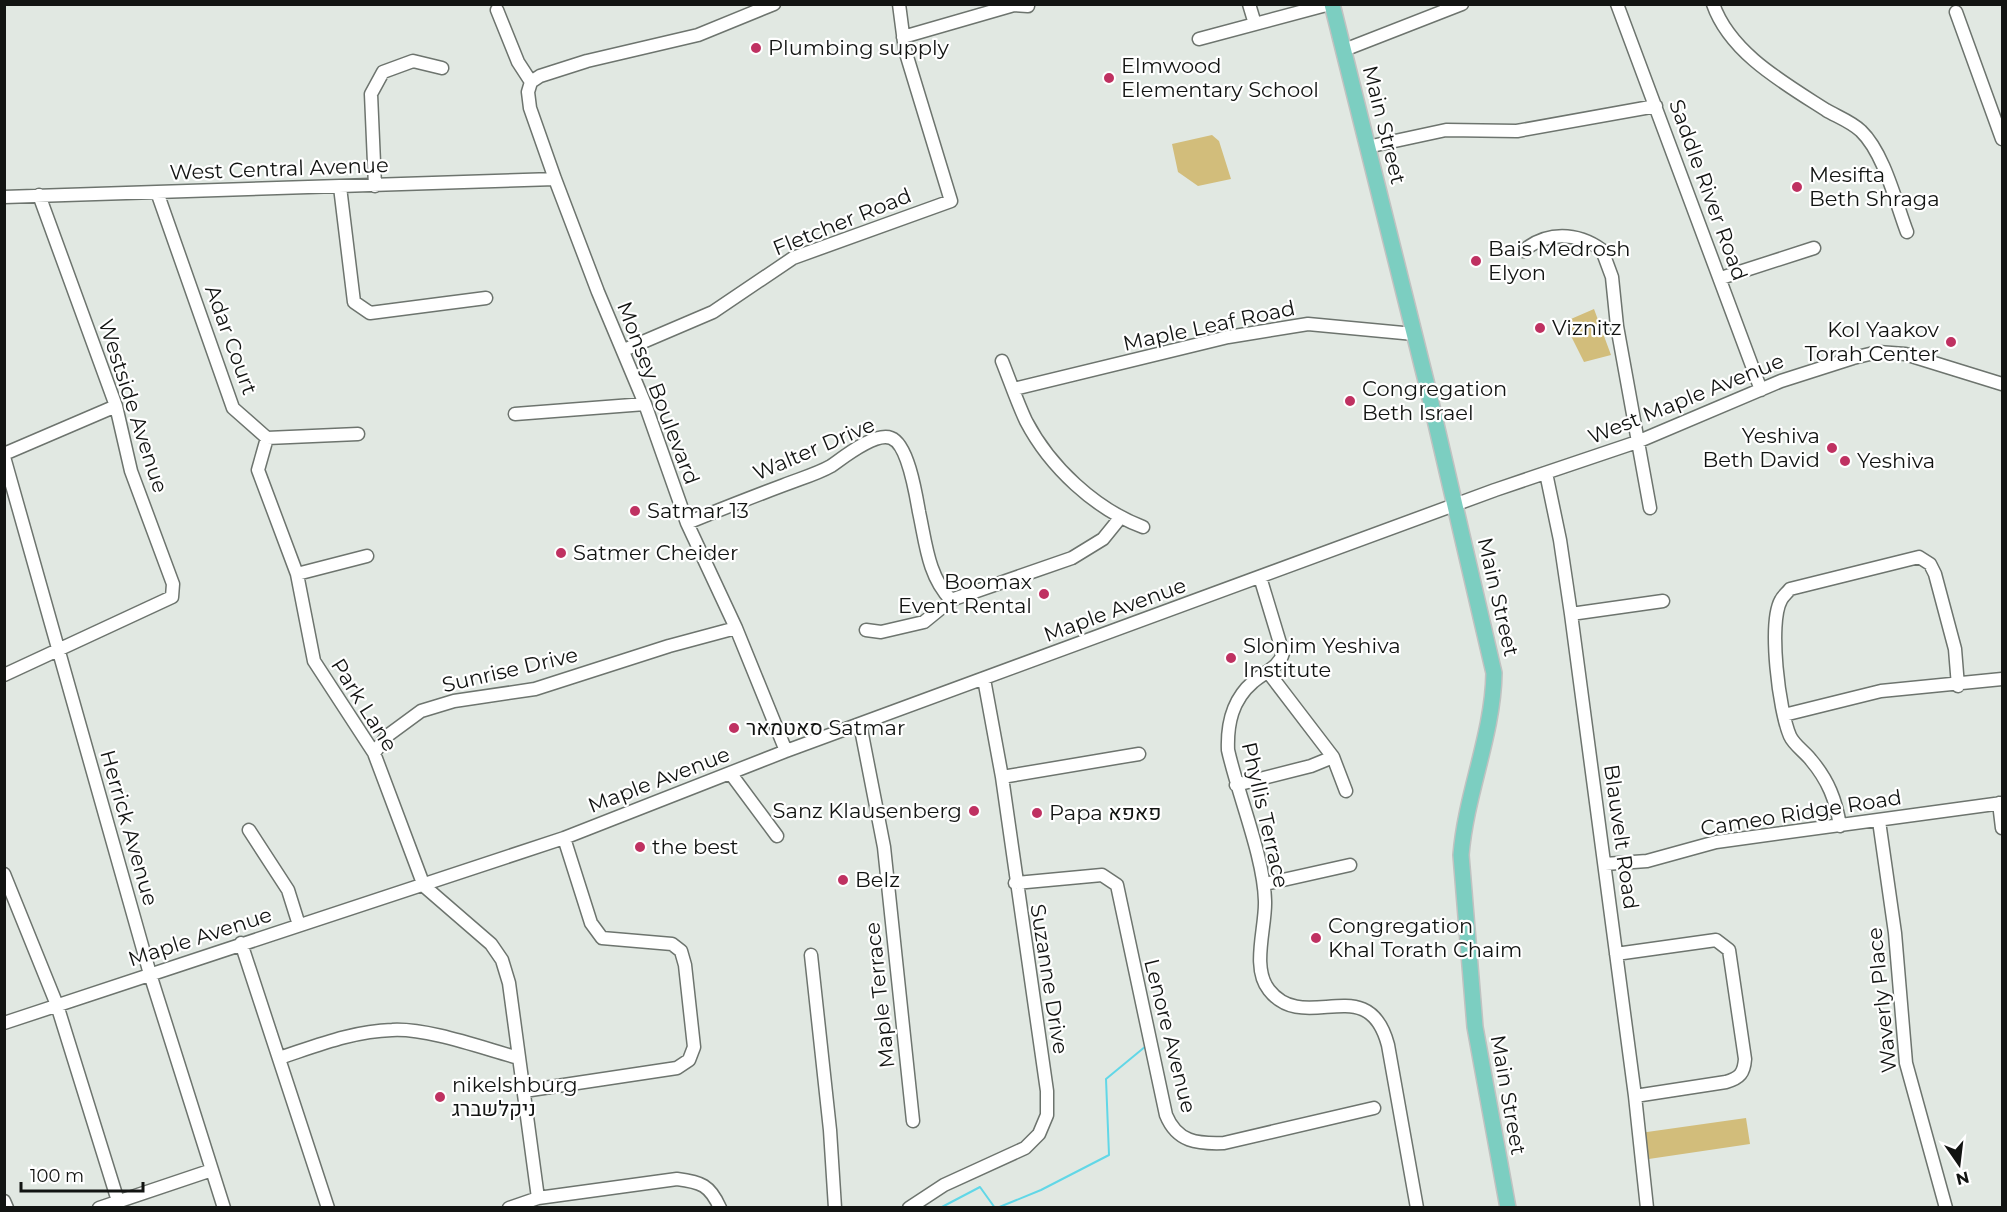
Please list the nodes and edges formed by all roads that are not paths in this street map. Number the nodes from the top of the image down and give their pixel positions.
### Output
1 (774, 4) edge
2 (899, 4) edge
3 (1249, 4) edge
4 (1331, 4) edge
5 (1462, 4) edge
6 (1617, 4) edge
7 (1713, 4) edge
8 (1028, 6) dead end
9 (497, 10) dead end
10 (1956, 12) dead end
11 (1255, 24) junction
12 (903, 37) junction
13 (1199, 39) dead end
14 (1344, 50) junction
15 (442, 68) dead end
16 (531, 82) junction
17 (1656, 106) junction
18 (2002, 139) edge
19 (1367, 147) junction
20 (555, 178) junction
21 (375, 186) junction
22 (340, 187) junction
23 (157, 192) junction
24 (39, 195) junction
25 (4, 197) edge
26 (1907, 232) dead end
27 (1814, 248) dead end
28 (1522, 251) dead end
29 (1720, 278) junction
30 (486, 298) dead end
31 (1414, 334) junction
32 (624, 350) junction
33 (1002, 362) dead end
34 (2002, 384) edge
35 (1014, 389) junction
36 (1761, 390) junction
37 (645, 404) junction
38 (116, 406) junction
39 (515, 414) dead end
40 (358, 434) dead end
41 (267, 438) junction
42 (1637, 442) junction
43 (4, 456) edge
44 (1546, 473) junction
45 (1456, 506) junction
46 (1650, 508) dead end
47 (1120, 518) junction
48 (687, 523) junction
49 (1143, 527) dead end
50 (367, 556) dead end
51 (297, 574) junction
52 (1260, 578) junction
53 (951, 600) junction
54 (1663, 601) dead end
55 (1571, 614) junction
56 (736, 628) junction
57 (866, 630) dead end
58 (59, 652) junction
59 (1268, 672) junction
60 (4, 675) edge
61 (984, 679) junction
62 (2002, 679) edge
63 (1958, 686) junction
64 (1784, 715) junction
65 (860, 724) junction
66 (786, 751) junction
67 (374, 753) junction
68 (1139, 754) dead end
69 (1334, 757) junction
70 (731, 774) junction
71 (1002, 777) junction
72 (1236, 785) junction
73 (1347, 791) dead end
74 (2001, 803) edge
75 (1879, 821) junction
76 (1840, 826) junction
77 (2002, 828) edge
78 (249, 830) dead end
79 (777, 836) dead end
80 (564, 838) junction
81 (1605, 864) junction
82 (1350, 865) dead end
83 (4, 874) edge
84 (1015, 883) junction
85 (1264, 884) junction
86 (424, 886) junction
87 (299, 925) junction
88 (241, 943) junction
89 (1616, 954) junction
90 (811, 955) dead end
91 (150, 974) junction
92 (57, 1005) junction
93 (4, 1023) edge
94 (279, 1058) junction
95 (519, 1058) junction
96 (524, 1091) junction
97 (1635, 1096) junction
98 (1374, 1108) dead end
99 (913, 1121) dead end
100 (212, 1170) junction
101 (538, 1197) junction
102 (4, 1201) edge
103 (118, 1201) junction
104 (7, 1208) edge
105 (99, 1208) edge
106 (224, 1208) edge
107 (328, 1208) edge
108 (509, 1208) edge
109 (720, 1208) edge
110 (835, 1208) edge
111 (909, 1208) edge
112 (1417, 1208) edge
113 (1508, 1208) edge
114 (1647, 1208) edge
115 (1946, 1208) edge

1 - 16 street
2 - 12 street
3 - 11 street
4 - 11 street
4 - 14 main road, Main Street
5 - 14 street
6 - 17 street, Saddle River Road
7 - 26 street
8 - 12 street
9 - 16 street
10 - 18 street
11 - 13 street
12 - 32 street, Fletcher Road
14 - 19 main road, Main Street
15 - 21 street
16 - 20 street, Monsey Boulevard
17 - 19 street
17 - 29 street, Saddle River Road
19 - 31 main road, Main Street
20 - 21 street, West Central Avenue
20 - 32 street, Monsey Boulevard
21 - 22 street, West Central Avenue
22 - 23 street, West Central Avenue
22 - 30 street
23 - 24 street, West Central Avenue
23 - 41 street, Adar Court
24 - 25 street, West Central Avenue
24 - 38 street, Westside Avenue
27 - 29 street
28 - 42 street
29 - 36 street, Saddle River Road
31 - 35 street, Maple Leaf Road
31 - 45 main road, Main Street
32 - 37 street, Monsey Boulevard
33 - 35 street
34 - 36 street, West Maple Avenue
35 - 47 street
36 - 42 street, West Maple Avenue
37 - 39 street
37 - 48 street, Monsey Boulevard
38 - 43 street
38 - 58 street, Westside Avenue
40 - 41 street
41 - 51 street, Park Lane
42 - 44 street, West Maple Avenue
42 - 46 street
43 - 58 street, Herrick Avenue
44 - 45 street, West Maple Avenue
44 - 55 street, Blauvelt Road
45 - 52 street, Maple Avenue
45 - 113 main road, Main Street
47 - 49 street
47 - 53 street
48 - 53 street, Walter Drive
48 - 56 street, Monsey Boulevard
50 - 51 street
51 - 67 street, Park Lane
52 - 59 street, Phyllis Terrace
52 - 61 street, Maple Avenue
53 - 57 street
54 - 55 street
55 - 81 street, Blauvelt Road
56 - 66 street, Monsey Boulevard
56 - 67 street, Sunrise Drive
58 - 60 street
58 - 91 street, Herrick Avenue
59 - 69 street
59 - 72 street, Phyllis Terrace
61 - 65 street, Maple Avenue
61 - 71 street, Suzanne Drive
62 - 63 street
63 - 64 street
63 - 64 street
64 - 76 street
65 - 66 street, Maple Avenue
65 - 99 street, Maple Terrace
66 - 70 street, Maple Avenue
67 - 86 street, Park Lane
68 - 71 street
69 - 72 street
69 - 73 street
70 - 79 street
70 - 80 street, Maple Avenue
71 - 84 street, Suzanne Drive
72 - 85 street, Phyllis Terrace
74 - 75 street, Cameo Ridge Road
74 - 77 street
75 - 76 street, Cameo Ridge Road
75 - 115 street, Waverly Place
76 - 81 street, Cameo Ridge Road
78 - 87 street
80 - 86 street, Maple Avenue
80 - 96 street
81 - 89 street, Blauvelt Road
82 - 85 street
83 - 92 street
84 - 98 street, Lenore Avenue
84 - 111 street, Suzanne Drive
85 - 112 street, Phyllis Terrace
86 - 87 street, Maple Avenue
86 - 95 street
87 - 88 street, Maple Avenue
88 - 91 street, Maple Avenue
88 - 94 street
89 - 97 street, Blauvelt Road
89 - 97 street
90 - 110 street
91 - 92 street, Maple Avenue
91 - 100 street, Herrick Avenue
92 - 93 street, Maple Avenue
92 - 103 street
94 - 95 street
94 - 107 street
95 - 96 street
96 - 101 street
97 - 114 street, Blauvelt Road
100 - 103 street
100 - 106 street, Herrick Avenue
101 - 108 street
101 - 109 street
102 - 104 street
103 - 105 street

